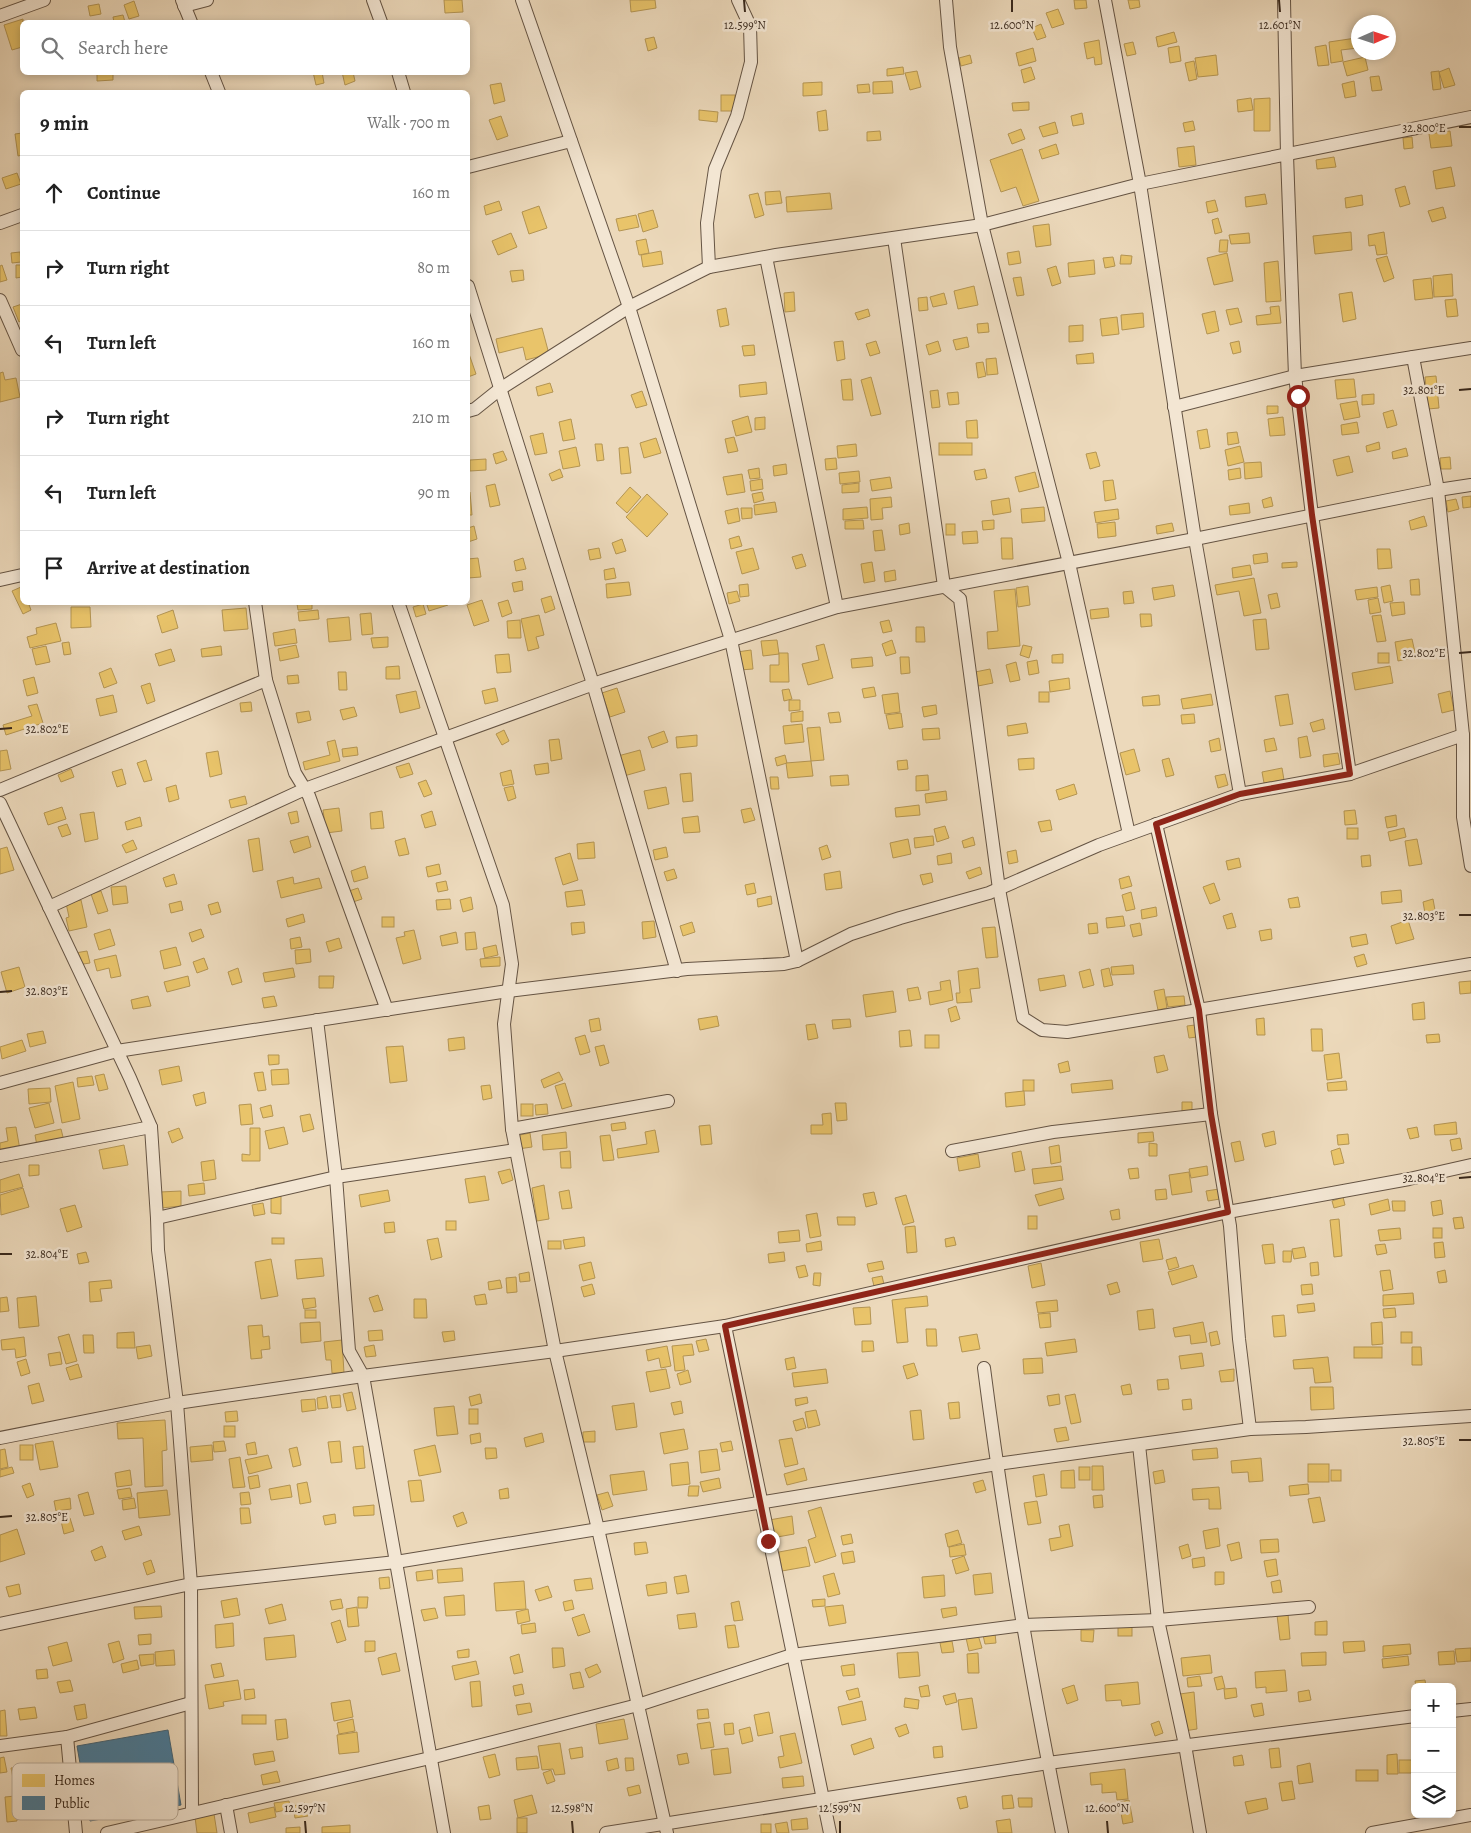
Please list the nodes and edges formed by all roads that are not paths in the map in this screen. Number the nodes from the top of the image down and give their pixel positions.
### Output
1 (44, 0) edge
2 (208, 0) edge
3 (374, 0) edge
4 (522, 0) edge
5 (738, 0) edge
6 (946, 0) edge
7 (1105, 0) edge
8 (1284, 0) edge
9 (183, 3) edge
10 (0, 16) edge
11 (190, 20) edge
12 (380, 20) edge
13 (212, 75) edge
14 (399, 75) edge
15 (217, 90) edge
16 (403, 90) edge
17 (1471, 117) edge
18 (571, 141) junction
19 (1286, 155) junction
20 (470, 166) edge
21 (1140, 184) junction
22 (20, 216) edge
23 (0, 223) edge
24 (982, 225) junction
25 (894, 238) junction
26 (766, 257) junction
27 (710, 267) junction
28 (470, 292) edge
29 (0, 300) edge
30 (629, 307) junction
31 (20, 345) edge
32 (1471, 348) edge
33 (1413, 358) junction
34 (1296, 376) junction
35 (500, 389) junction
36 (1174, 407) junction
37 (470, 410) edge
38 (1471, 485) edge
39 (1438, 490) junction
40 (1312, 515) junction
41 (1195, 539) junction
42 (1069, 563) junction
43 (20, 575) edge
44 (0, 580) edge
45 (944, 586) junction
46 (255, 605) edge
47 (399, 605) edge
48 (837, 607) junction
49 (731, 640) junction
50 (266, 680) junction
51 (593, 684) junction
52 (1463, 735) junction
53 (445, 738) junction
54 (1350, 774) junction
55 (305, 789) junction
56 (0, 790) edge
57 (1240, 794) junction
58 (0, 803) edge
59 (1156, 824) junction
60 (1129, 834) junction
61 (1471, 866) edge
62 (998, 889) junction
63 (49, 907) junction
64 (797, 961) junction
65 (1471, 964) edge
66 (677, 971) junction
67 (508, 991) junction
68 (387, 1010) junction
69 (1199, 1010) junction
70 (317, 1020) junction
71 (117, 1051) junction
72 (0, 1083) edge
73 (668, 1101) dead end
74 (1211, 1114) junction
75 (150, 1127) junction
76 (512, 1130) junction
77 (516, 1150) junction
78 (952, 1151) dead end
79 (0, 1156) edge
80 (1471, 1166) edge
81 (336, 1177) junction
82 (1228, 1212) junction
83 (157, 1218) junction
84 (725, 1326) junction
85 (555, 1351) junction
86 (984, 1368) dead end
87 (362, 1376) junction
88 (177, 1403) junction
89 (1471, 1416) edge
90 (1250, 1429) junction
91 (0, 1438) edge
92 (1139, 1445) junction
93 (997, 1464) junction
94 (760, 1502) junction
95 (598, 1529) junction
96 (396, 1562) junction
97 (190, 1584) junction
98 (1309, 1608) dead end
99 (1158, 1620) junction
100 (0, 1624) edge
101 (1024, 1625) junction
102 (792, 1655) junction
103 (191, 1703) junction
104 (638, 1705) junction
105 (1471, 1709) edge
106 (1456, 1711) edge
107 (1411, 1717) edge
108 (67, 1737) junction
109 (1185, 1745) junction
110 (0, 1746) edge
111 (430, 1758) junction
112 (69, 1763) edge
113 (1048, 1764) junction
114 (823, 1799) junction
115 (226, 1805) junction
116 (192, 1813) junction
117 (1471, 1815) edge
118 (178, 1816) edge
119 (75, 1820) edge
120 (162, 1820) edge
121 (666, 1828) edge
122 (76, 1833) edge
123 (107, 1833) edge
124 (231, 1833) edge
125 (444, 1833) edge
126 (606, 1833) edge
127 (830, 1833) edge
128 (1062, 1833) edge
129 (1200, 1833) edge
130 (1372, 1833) edge

1 - 10 street
2 - 9 street
3 - 12 street
4 - 18 street
5 - 27 street
6 - 24 street
7 - 21 street
8 - 19 street
9 - 11 street
13 - 15 street
14 - 16 street
17 - 19 street
18 - 20 street
18 - 30 street
19 - 21 street
19 - 34 street
21 - 24 street
21 - 36 street
22 - 23 street
24 - 25 street
24 - 42 street
25 - 26 street
25 - 45 street
26 - 27 street
26 - 48 street
27 - 30 street
28 - 35 street
29 - 31 street
30 - 35 street
30 - 49 street
32 - 33 street
33 - 34 street
33 - 39 street
34 - 36 street
34 - 40 street
35 - 37 street
35 - 51 street
36 - 41 street
38 - 39 street
39 - 40 street
39 - 52 street
40 - 41 street
40 - 54 street
41 - 42 street
41 - 57 street
42 - 45 street
42 - 60 street
43 - 44 street
45 - 48 street
45 - 62 street
46 - 50 street
47 - 53 street
48 - 49 street
49 - 51 street
49 - 64 street
50 - 55 street
50 - 56 street
51 - 53 street
51 - 66 street
52 - 54 street
52 - 61 street
53 - 55 street
53 - 67 street
54 - 57 street
55 - 63 street
55 - 68 street
57 - 59 street
58 - 63 street
59 - 60 street
59 - 69 street
60 - 62 street
62 - 64 street
62 - 69 street
63 - 71 street
64 - 66 street
65 - 69 street
66 - 67 street
67 - 68 street
67 - 76 street
68 - 70 street
69 - 74 street
70 - 71 street
70 - 81 street
71 - 72 street
71 - 75 street
73 - 76 street
74 - 78 street
74 - 82 street
75 - 79 street
75 - 83 street
76 - 77 street
77 - 81 street
77 - 85 street
80 - 82 street
81 - 83 street
81 - 87 street
82 - 84 street
82 - 90 street
83 - 88 street
84 - 85 street
84 - 94 street
85 - 87 street
85 - 95 street
86 - 93 street
87 - 88 street
87 - 96 street
88 - 91 street
88 - 97 street
89 - 90 street
90 - 92 street
92 - 93 street
92 - 99 street
93 - 94 street
93 - 101 street
94 - 95 street
94 - 102 street
95 - 96 street
95 - 104 street
96 - 97 street
96 - 111 street
97 - 100 street
97 - 103 street
98 - 99 street
99 - 101 street
99 - 109 street
101 - 102 street
101 - 113 street
102 - 104 street
102 - 114 street
103 - 108 street
103 - 116 street
104 - 111 street
104 - 121 street
105 - 106 street
107 - 109 street
108 - 110 street
108 - 112 street
109 - 113 street
109 - 129 street
111 - 115 street
111 - 125 street
113 - 114 street
113 - 128 street
114 - 121 street
114 - 127 street
115 - 116 street
115 - 124 street
116 - 118 street
117 - 130 street
119 - 122 street
120 - 123 street
121 - 126 street

